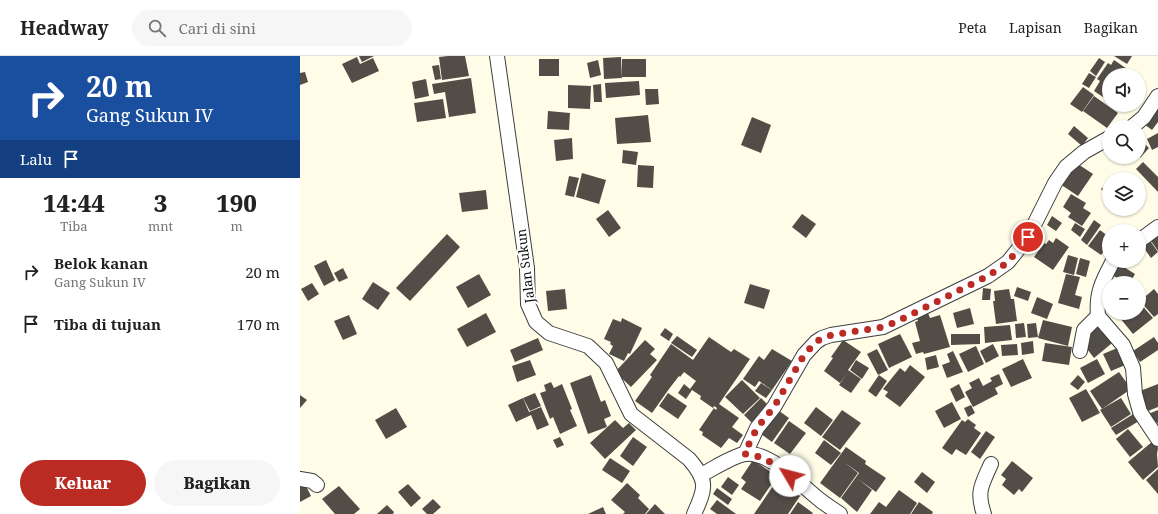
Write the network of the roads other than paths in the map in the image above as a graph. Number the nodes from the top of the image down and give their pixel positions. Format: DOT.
graph roads {
  1 [pos="497,56"];
  2 [pos="1158,96"];
  3 [pos="1140,120"];
  4 [pos="1102,142"];
  5 [pos="1158,227"];
  6 [pos="1146,236"];
  7 [pos="1109,268"];
  8 [pos="1098,316"];
  9 [pos="1080,351"];
  10 [pos="1158,439"];
  11 [pos="744,454"];
  12 [pos="992,464"];
  13 [pos="701,475"];
  14 [pos="300,479"];
  15 [pos="317,485"];
  16 [pos="694,514"];
  17 [pos="840,514"];
  18 [pos="984,514"];
  1 -- 13 [label="street, Jalan Sukun"];
  2 -- 3 [label="street"];
  4 -- 11 [label="street"];
  5 -- 6 [label="street"];
  7 -- 8 [label="street"];
  8 -- 9 [label="street"];
  8 -- 10 [label="street"];
  11 -- 13 [label="street"];
  11 -- 17 [label="street"];
  12 -- 18 [label="street"];
  13 -- 16 [label="street"];
  14 -- 15 [label="street"];
}
